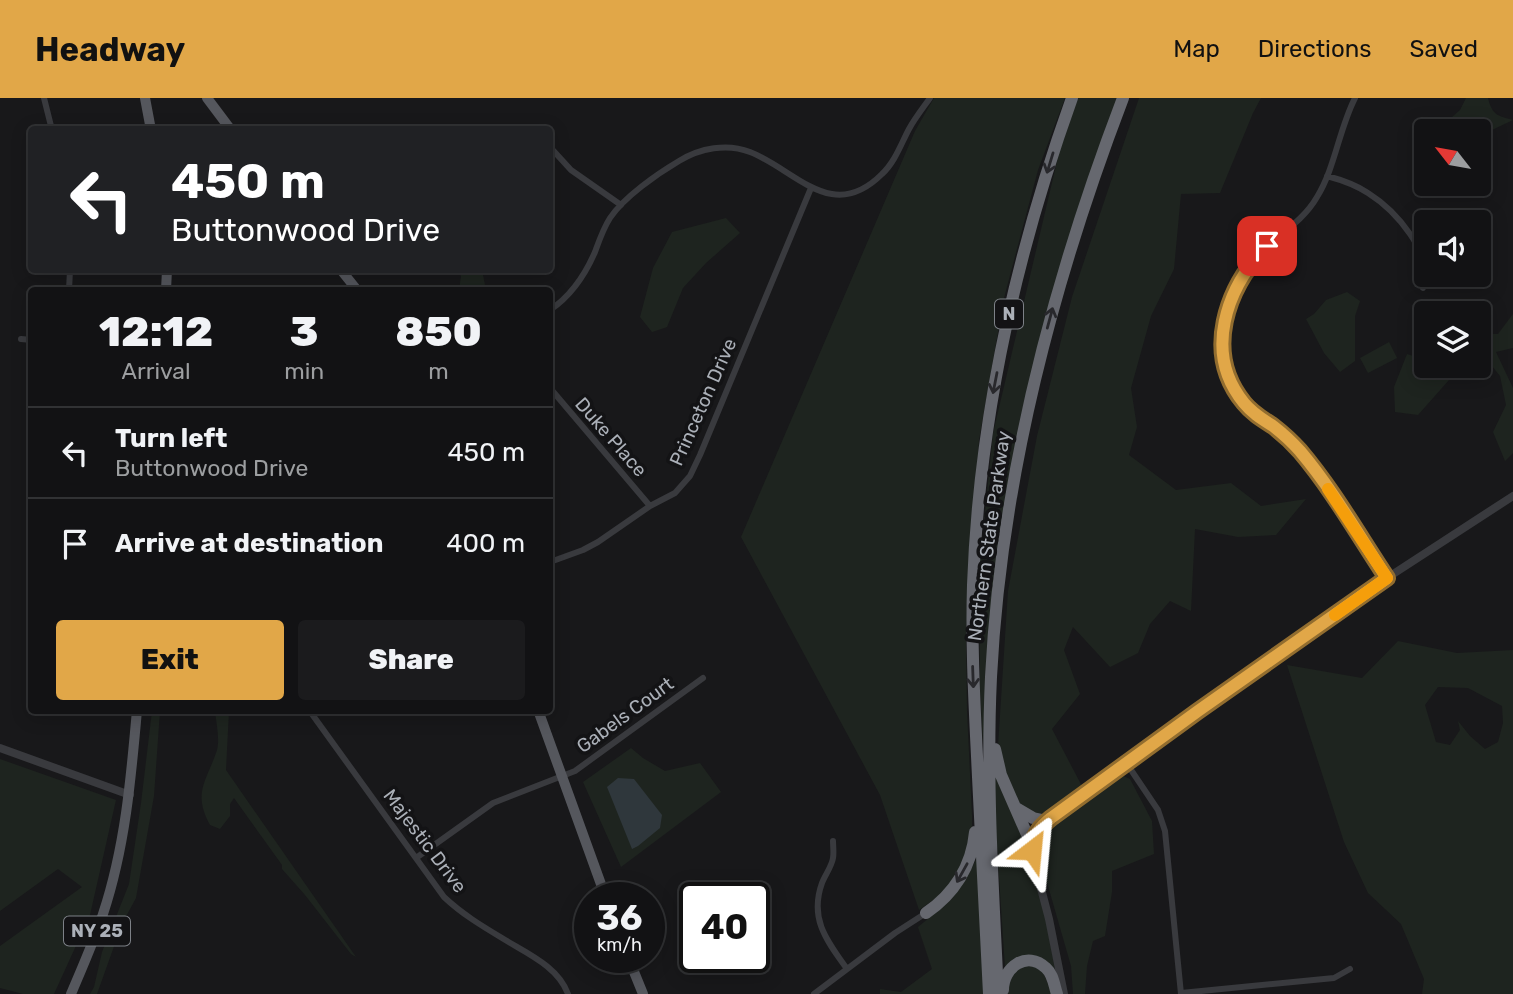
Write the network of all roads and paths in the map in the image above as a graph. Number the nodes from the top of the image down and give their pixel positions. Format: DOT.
graph roads {
  1 [pos="44,98"];
  2 [pos="145,98"];
  3 [pos="207,98"];
  4 [pos="930,98"];
  5 [pos="1072,98"];
  6 [pos="1123,98"];
  7 [pos="1356,98"];
  8 [pos="51,126"];
  9 [pos="150,126"];
  10 [pos="228,126"];
  11 [pos="553,150"];
  12 [pos="1327,176"];
  13 [pos="811,188"];
  14 [pos="621,205"];
  15 [pos="343,273"];
  16 [pos="355,287"];
  17 [pos="1423,288"];
  18 [pos="553,307"];
  19 [pos="21,339"];
  20 [pos="28,340"];
  21 [pos="553,392"];
  22 [pos="1513,496"];
  23 [pos="650,506"];
  24 [pos="553,561"];
  25 [pos="1387,578"];
  26 [pos="991,675"];
  27 [pos="704,678"];
  28 [pos="137,714"];
  29 [pos="312,714"];
  30 [pos="540,714"];
  31 [pos="0,748"];
  32 [pos="1127,764"];
  33 [pos="563,776"];
  34 [pos="978,783"];
  35 [pos="130,795"];
  36 [pos="1014,806"];
  37 [pos="1047,821"];
  38 [pos="833,841"];
  39 [pos="1032,846"];
  40 [pos="416,858"];
  41 [pos="601,882"];
  42 [pos="926,912"];
  43 [pos="1058,963"];
  44 [pos="847,969"];
  45 [pos="1350,969"];
  46 [pos="634,973"];
  47 [pos="71,994"];
  48 [pos="568,994"];
  49 [pos="643,994"];
  50 [pos="814,994"];
  51 [pos="989,994"];
  52 [pos="998,994"];
  53 [pos="1003,994"];
  54 [pos="1058,994"];
  55 [pos="1064,994"];
  56 [pos="1181,994"];
  1 -- 8 [label="street"];
  2 -- 9 [label="main road"];
  3 -- 10 [label="main road"];
  4 -- 13 [label="street"];
  5 -- 34 [label="highway, Northern State Parkway / N, one-way"];
  26 -- 6 [label="highway, Northern State Parkway / N, one-way"];
  7 -- 12 [label="street"];
  11 -- 14 [label="street"];
  12 -- 17 [label="street"];
  12 -- 25 [label="street"];
  13 -- 14 [label="street"];
  13 -- 23 [label="street, Princeton Drive"];
  14 -- 18 [label="street"];
  15 -- 16 [label="main road"];
  19 -- 20 [label="street"];
  21 -- 23 [label="street, Duke Place"];
  22 -- 25 [label="street"];
  23 -- 24 [label="street, Princeton Drive"];
  25 -- 32 [label="street"];
  26 -- 36 [label="highway"];
  26 -- 52 [label="highway, Northern State Parkway / N"];
  27 -- 33 [label="street, Gabels Court"];
  28 -- 35 [label="main road, NY 25"];
  29 -- 40 [label="street, Majestic Drive"];
  30 -- 33 [label="main road"];
  31 -- 35 [label="street"];
  32 -- 37 [label="street"];
  32 -- 56 [label="street"];
  33 -- 40 [label="street, Gabels Court"];
  33 -- 41 [label="main road"];
  34 -- 42 [label="highway, one-way"];
  34 -- 51 [label="highway, Northern State Parkway / N"];
  35 -- 47 [label="main road, NY 25"];
  36 -- 37 [label="highway"];
  36 -- 39 [label="highway"];
  37 -- 39 [label="street"];
  38 -- 44 [label="street"];
  39 -- 43 [label="street"];
  40 -- 48 [label="street, Majestic Drive"];
  42 -- 44 [label="street"];
  43 -- 54 [label="street"];
  43 -- 55 [label="street"];
  44 -- 50 [label="street"];
  45 -- 56 [label="street"];
  46 -- 49 [label="main road"];
  53 -- 54 [label="highway"];
}
